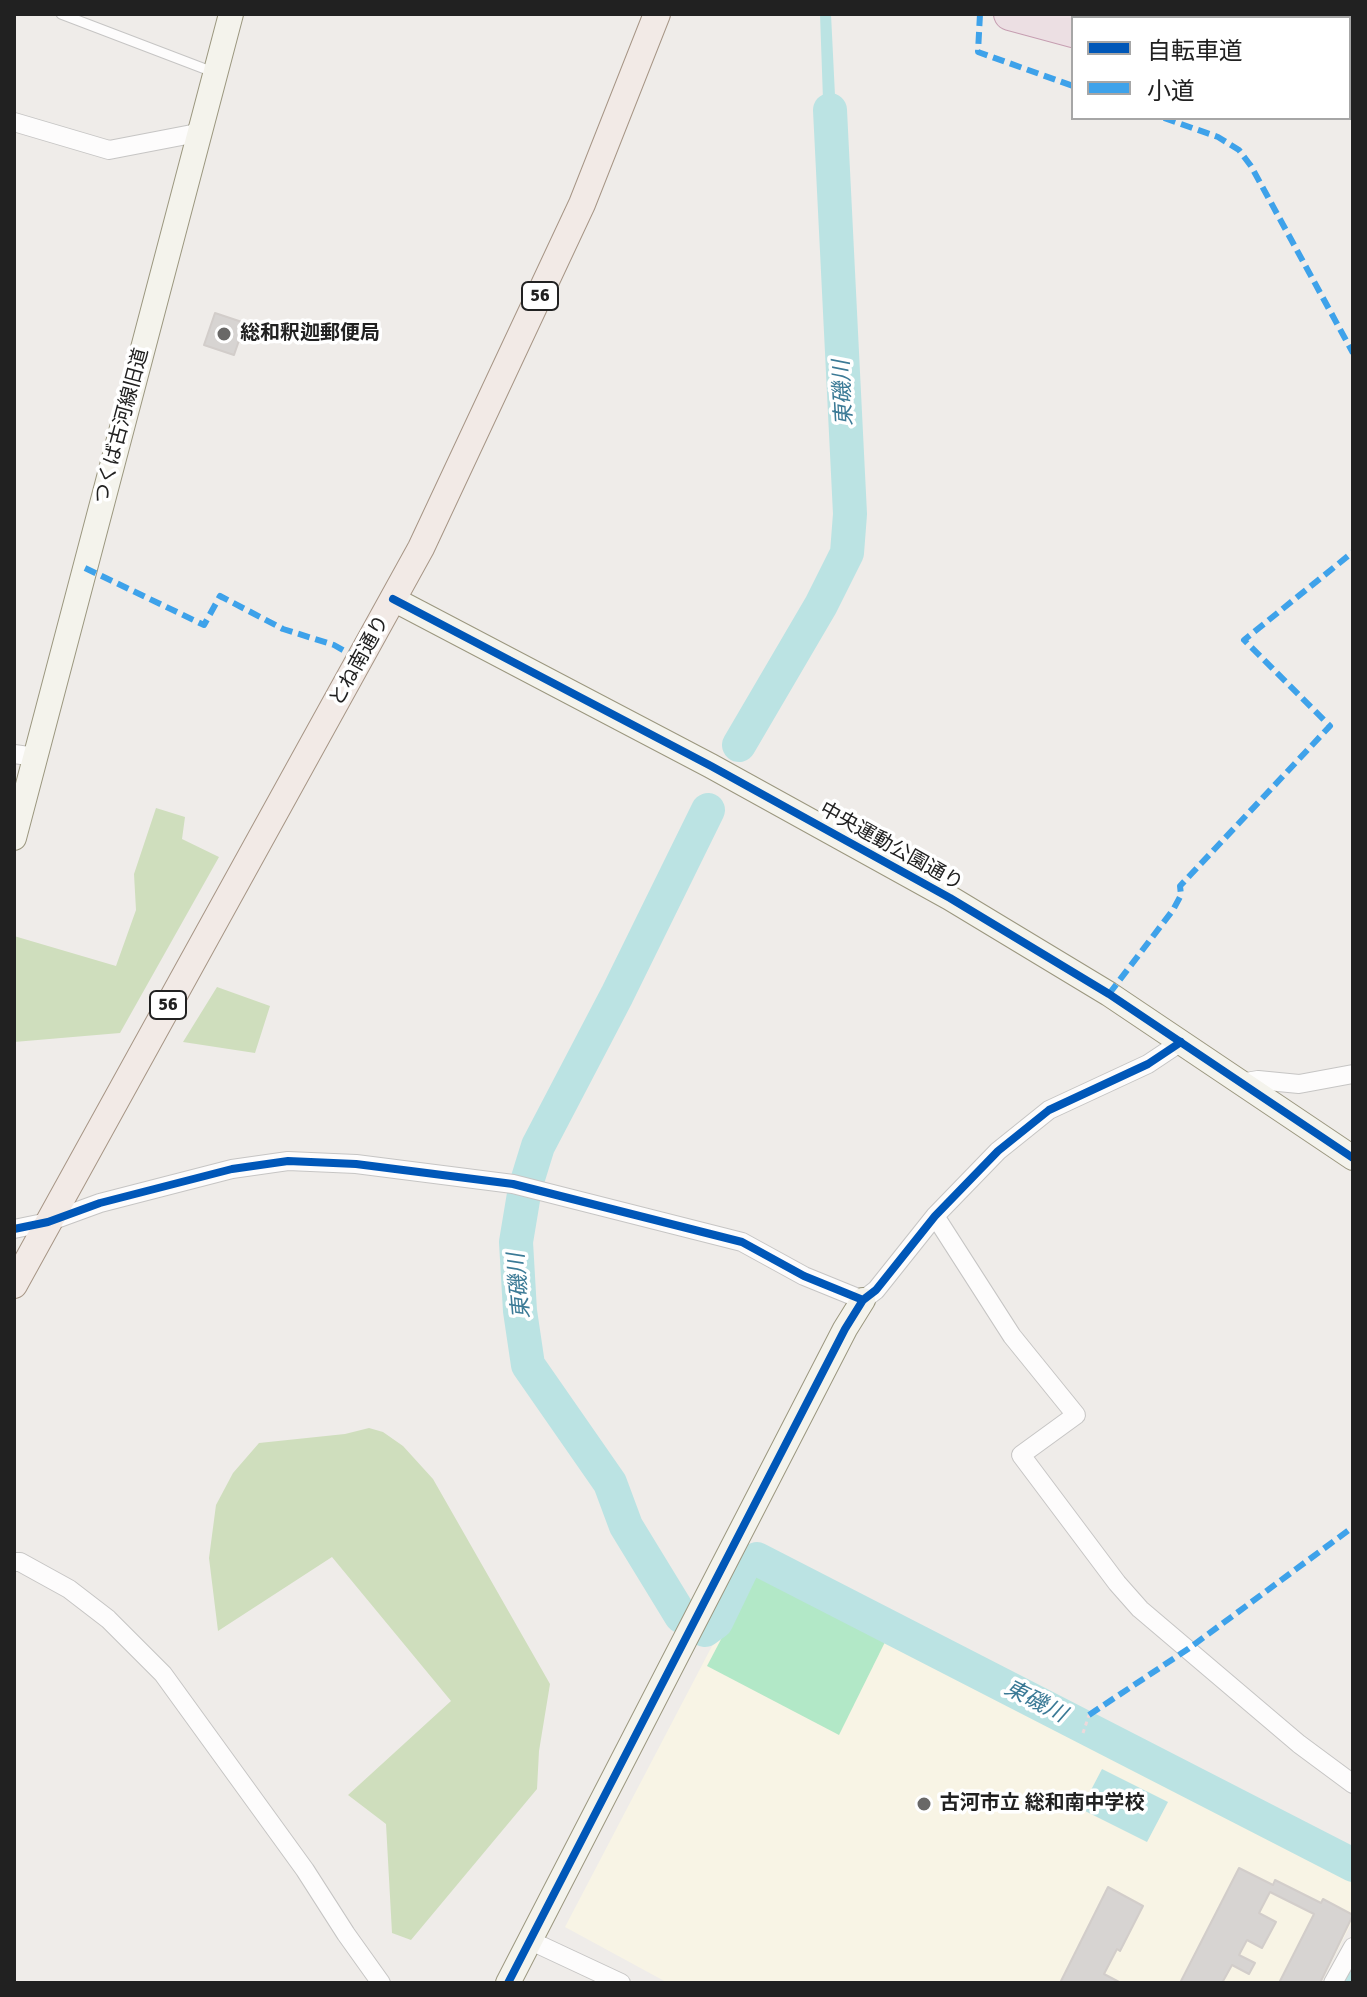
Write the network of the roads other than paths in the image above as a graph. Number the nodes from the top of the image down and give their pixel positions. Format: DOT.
graph roads {
  1 [pos="61,14"];
  2 [pos="231,14"];
  3 [pos="657,14"];
  4 [pos="1010,14"];
  5 [pos="1071,30"];
  6 [pos="216,74"];
  7 [pos="14,122"];
  8 [pos="202,127"];
  9 [pos="393,599"];
  10 [pos="25,756"];
  11 [pos="14,838"];
  12 [pos="1181,1042"];
  13 [pos="1353,1074"];
  14 [pos="1240,1083"];
  15 [pos="1353,1158"];
  16 [pos="935,1216"];
  17 [pos="48,1222"];
  18 [pos="14,1229"];
  19 [pos="14,1285"];
  20 [pos="863,1300"];
  21 [pos="14,1562"];
  22 [pos="1353,1784"];
  23 [pos="529,1940"];
  24 [pos="1353,1947"];
  25 [pos="381,1983"];
  26 [pos="508,1983"];
  27 [pos="621,1983"];
  28 [pos="1333,1983"];
  1 -- 6 [label="lane"];
  2 -- 6 [label="street, つくば古河線旧道"];
  3 -- 9 [label="main road, とね南通り / 56"];
  4 -- 5 [label="highway"];
  6 -- 8 [label="street, つくば古河線旧道"];
  7 -- 8 [label="street"];
  8 -- 10 [label="street, つくば古河線旧道"];
  9 -- 12 [label="street, 中央運動公園通り"];
  9 -- 17 [label="main road, とね南通り / 56"];
  10 -- 11 [label="street, つくば古河線旧道"];
  12 -- 14 [label="street, 中央運動公園通り"];
  12 -- 16 [label="street"];
  13 -- 14 [label="street"];
  14 -- 15 [label="street, 中央運動公園通り"];
  16 -- 20 [label="street"];
  16 -- 22 [label="street"];
  17 -- 18 [label="street"];
  17 -- 19 [label="main road, とね南通り / 56"];
  17 -- 20 [label="street"];
  20 -- 23 [label="street"];
  21 -- 25 [label="street"];
  23 -- 26 [label="street"];
  23 -- 27 [label="street"];
  24 -- 28 [label="street"];
}
